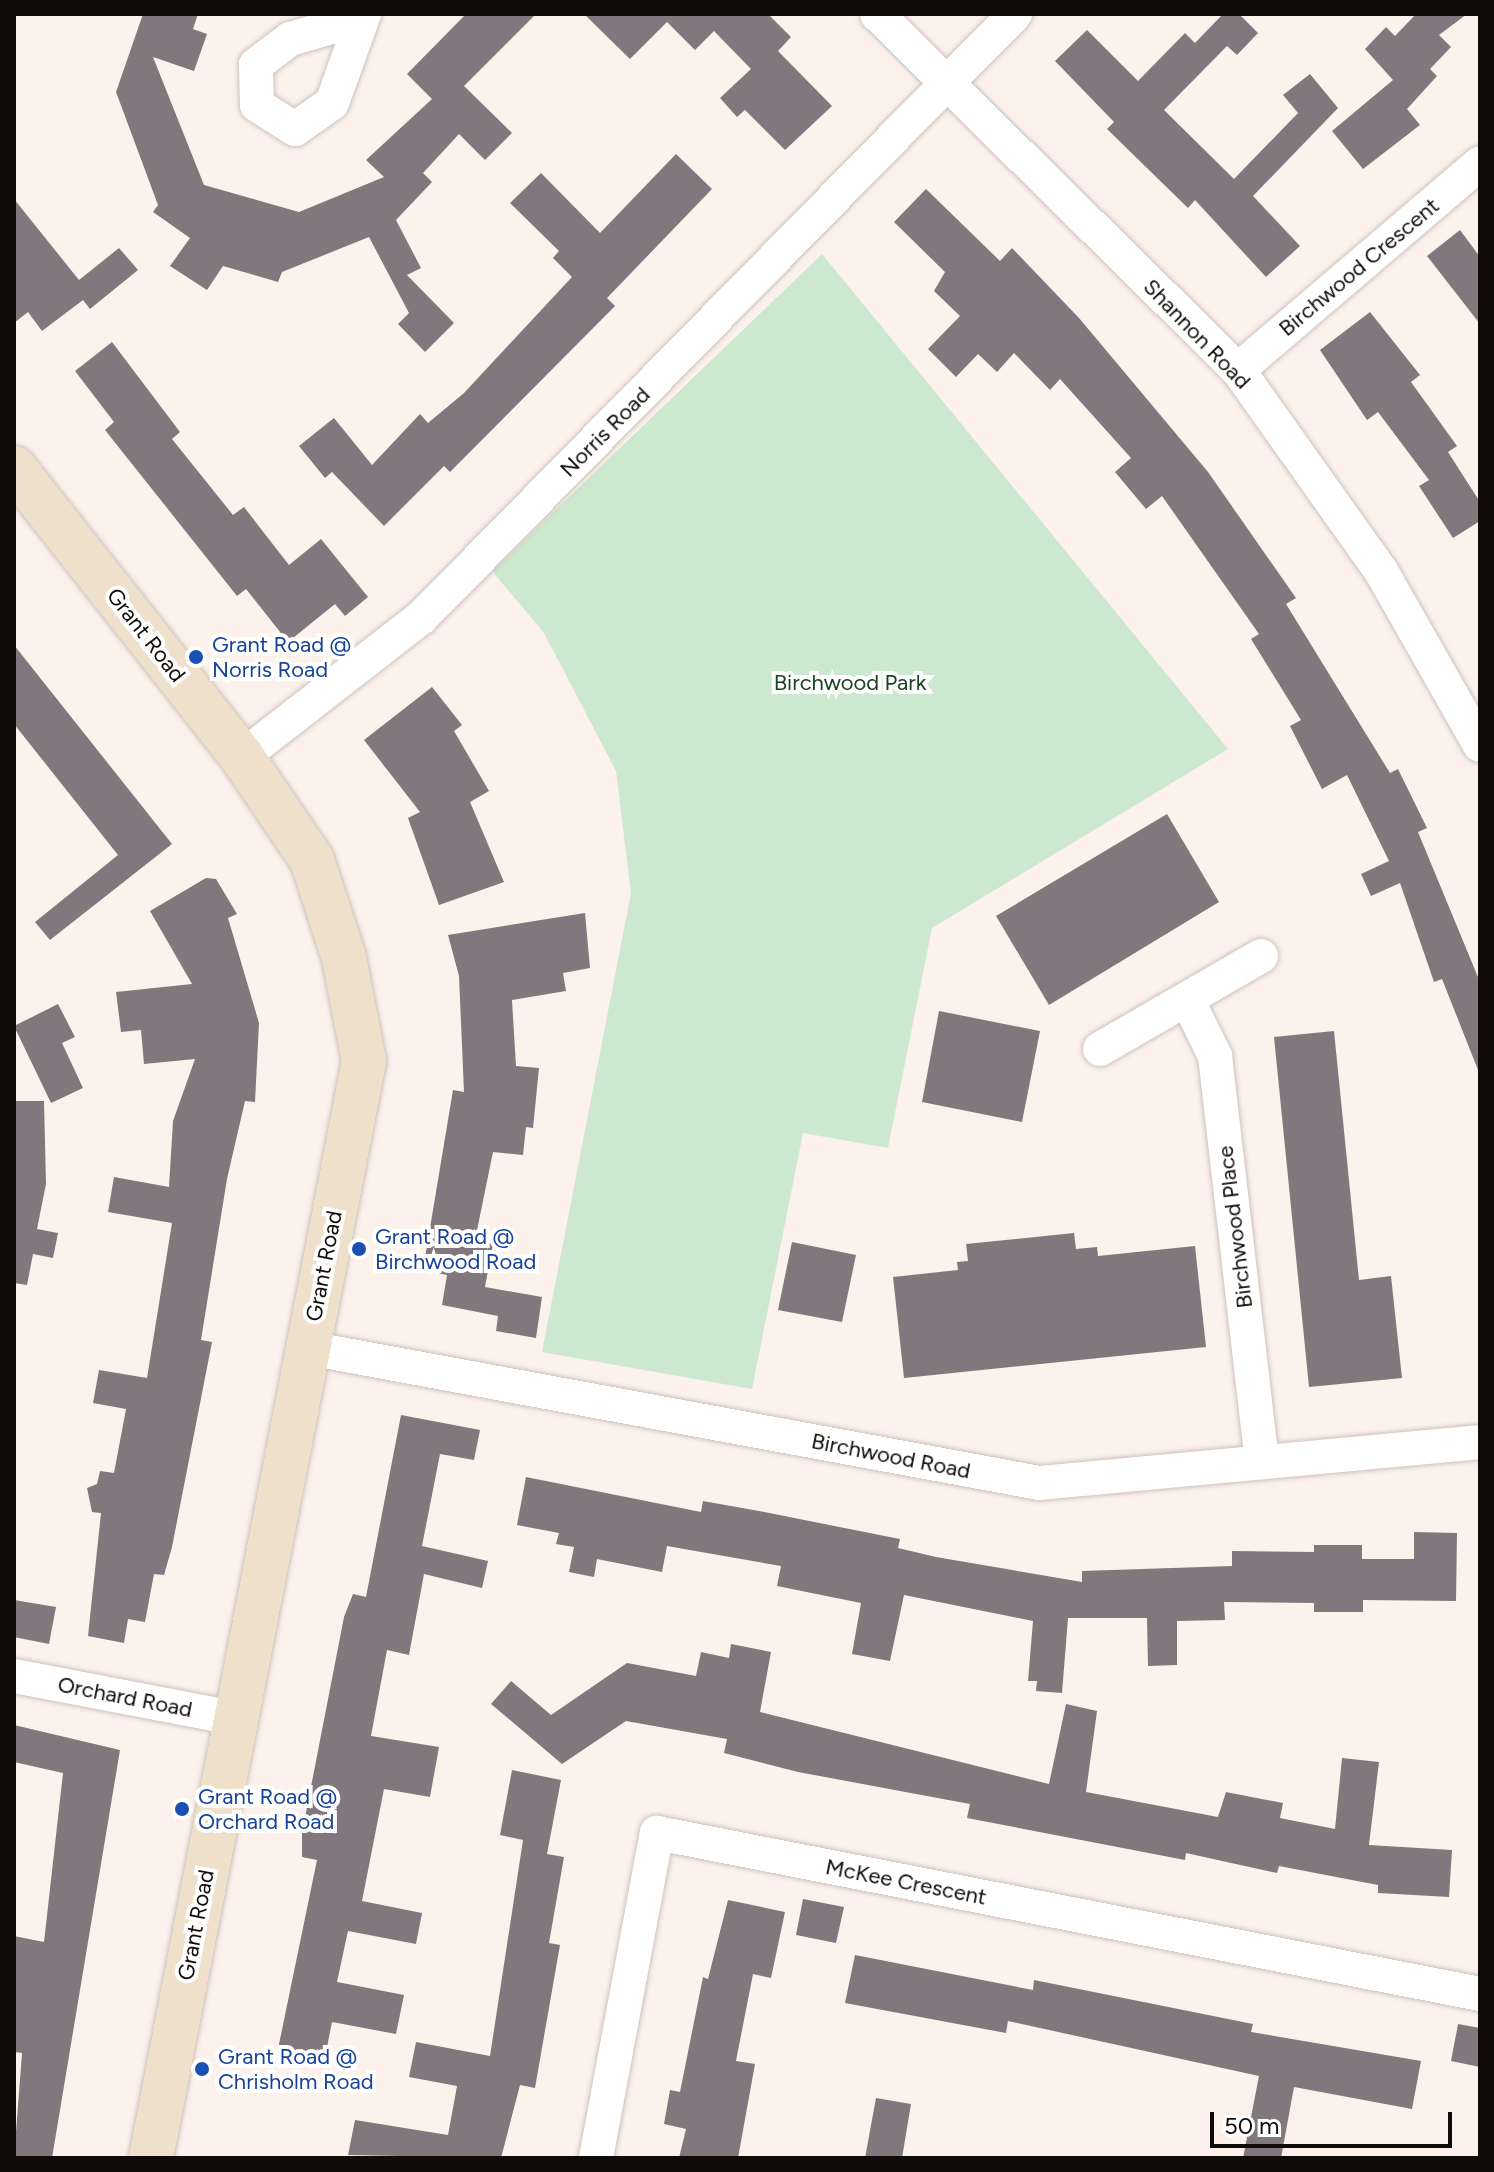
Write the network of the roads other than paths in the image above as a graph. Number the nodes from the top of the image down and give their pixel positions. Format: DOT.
graph roads {
  1 [pos="877,14"];
  2 [pos="1015,14"];
  3 [pos="946,82"];
  4 [pos="1480,163"];
  5 [pos="1238,370"];
  6 [pos="14,468"];
  7 [pos="1480,745"];
  8 [pos="242,757"];
  9 [pos="1261,956"];
  10 [pos="1187,999"];
  11 [pos="1100,1049"];
  12 [pos="308,1348"];
  13 [pos="1480,1442"];
  14 [pos="1262,1462"];
  15 [pos="14,1676"];
  16 [pos="235,1718"];
  17 [pos="1480,1994"];
  18 [pos="151,2158"];
  19 [pos="596,2158"];
  1 -- 3 [label="street, Shannon Road"];
  2 -- 3 [label="street, Norris Road"];
  3 -- 5 [label="street, Shannon Road"];
  3 -- 8 [label="street, Norris Road"];
  4 -- 5 [label="street, Birchwood Crescent"];
  5 -- 7 [label="street, Shannon Road"];
  6 -- 8 [label="street, Grant Road"];
  8 -- 12 [label="street, Grant Road"];
  9 -- 10 [label="street"];
  10 -- 11 [label="street"];
  10 -- 14 [label="street, Birchwood Place"];
  12 -- 14 [label="street, Birchwood Road"];
  12 -- 16 [label="street, Grant Road"];
  13 -- 14 [label="street, Birchwood Road"];
  15 -- 16 [label="street, Orchard Road"];
  16 -- 18 [label="street, Grant Road"];
  17 -- 19 [label="street, McKee Crescent"];
}
